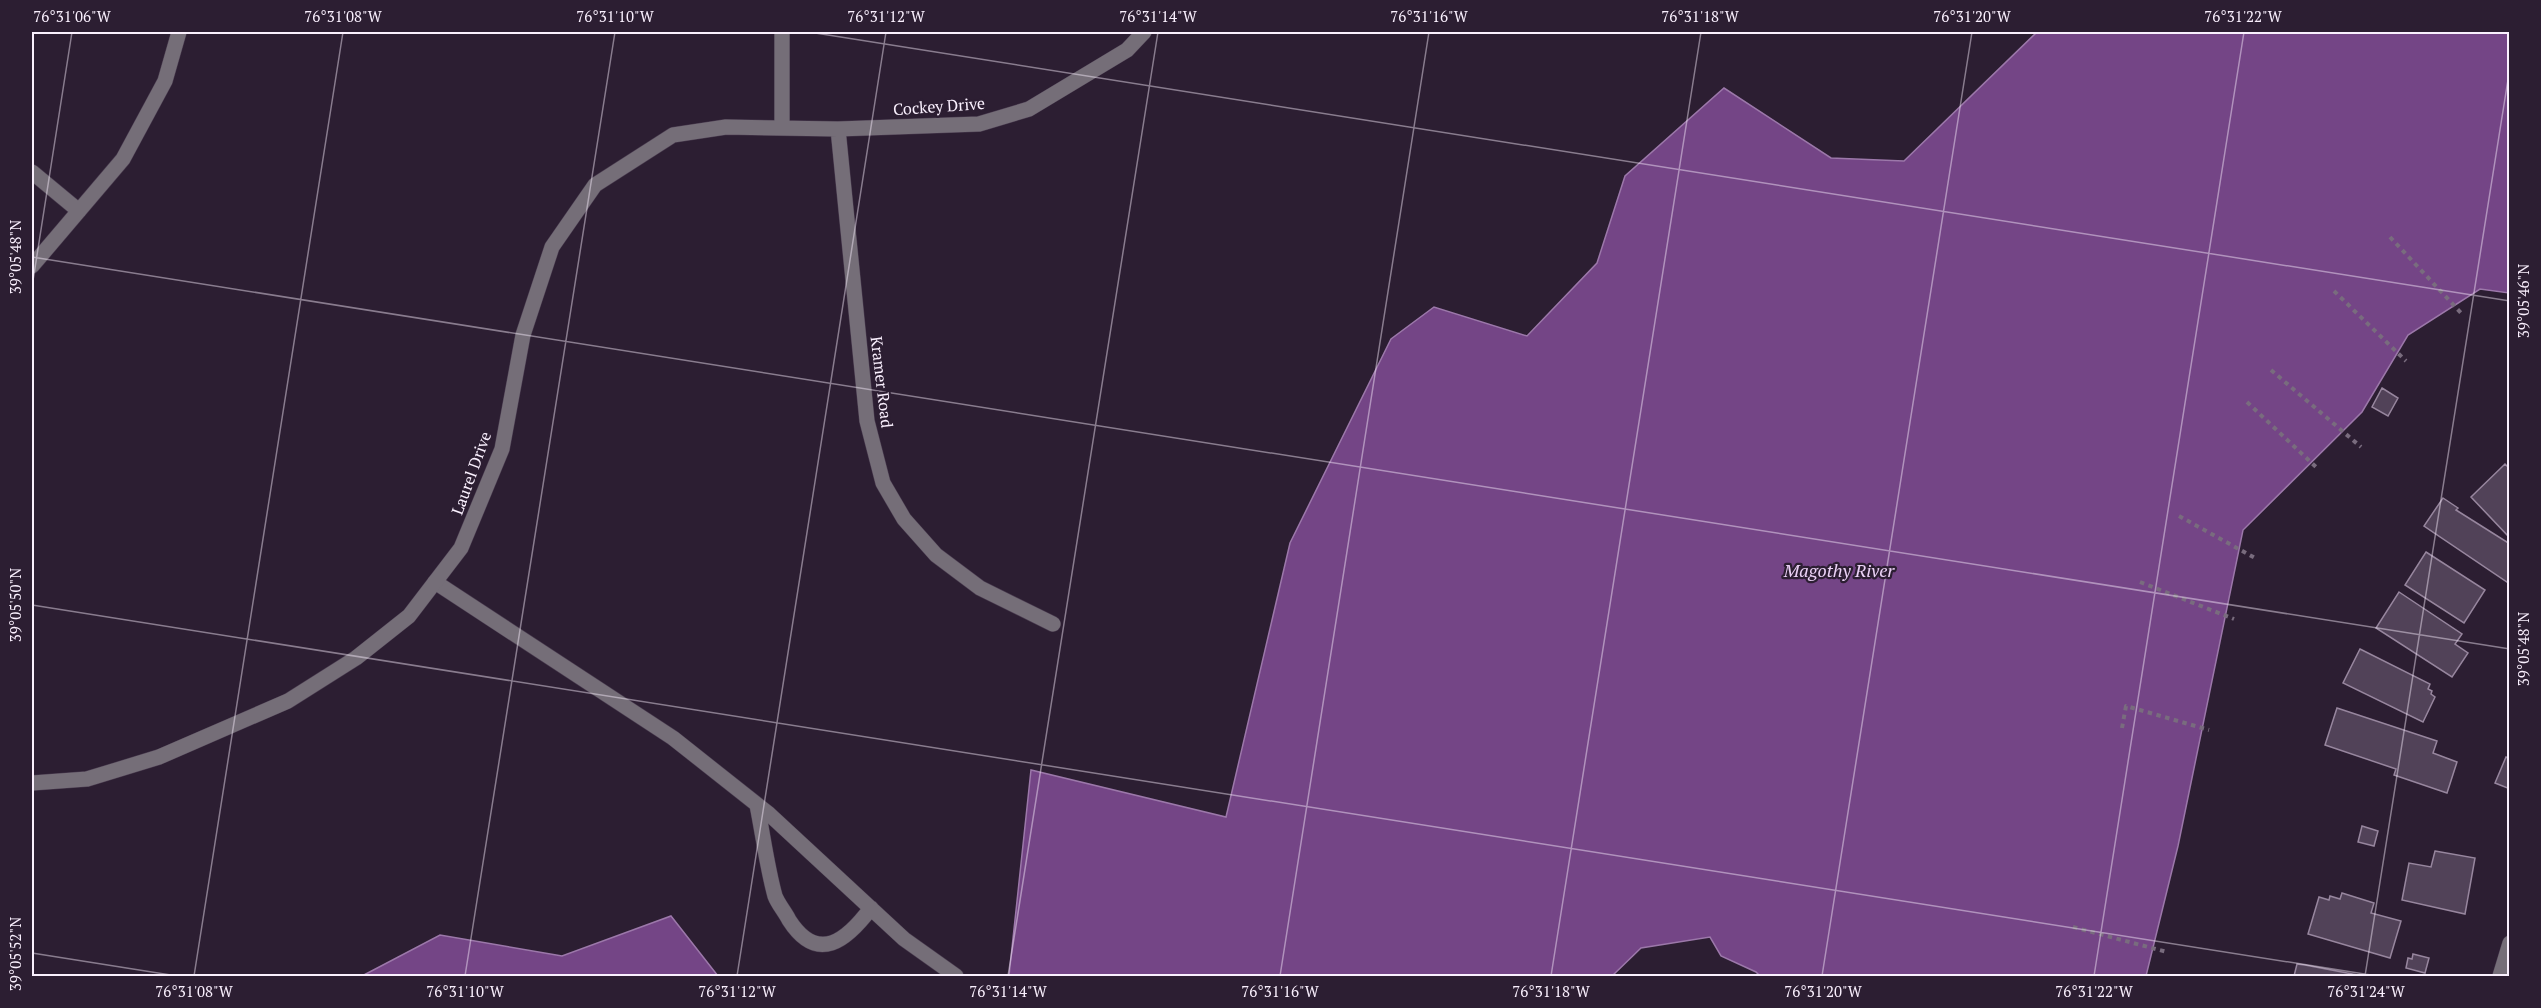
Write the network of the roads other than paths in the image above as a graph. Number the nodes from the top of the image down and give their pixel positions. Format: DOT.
graph roads {
  1 [pos="179,32"];
  2 [pos="782,32"];
  3 [pos="1144,32"];
  4 [pos="782,128"];
  5 [pos="838,129"];
  6 [pos="32,172"];
  7 [pos="79,211"];
  8 [pos="32,266"];
  9 [pos="435,582"];
  10 [pos="1053,624"];
  11 [pos="32,783"];
  12 [pos="757,805"];
  13 [pos="871,908"];
  14 [pos="2510,943"];
  15 [pos="956,976"];
  16 [pos="2500,976"];
  1 -- 7 [label="street"];
  2 -- 4 [label="street"];
  3 -- 5 [label="street, Cockey Drive"];
  4 -- 5 [label="street, Cockey Drive"];
  4 -- 9 [label="street, Laurel Drive"];
  5 -- 10 [label="street, Kramer Road"];
  6 -- 7 [label="street"];
  7 -- 8 [label="street"];
  9 -- 11 [label="street, Laurel Drive"];
  9 -- 12 [label="street"];
  12 -- 13 [label="street"];
  12 -- 13 [label="street"];
  13 -- 15 [label="street"];
  14 -- 16 [label="street"];
}
